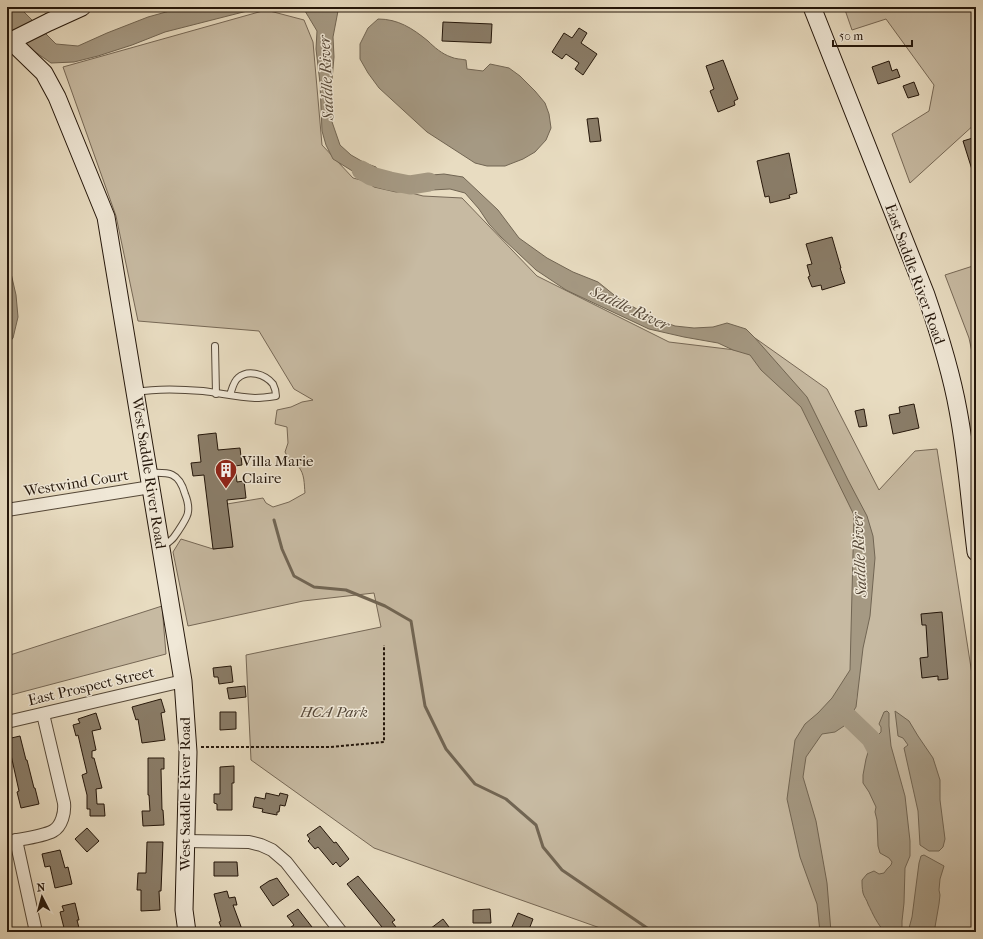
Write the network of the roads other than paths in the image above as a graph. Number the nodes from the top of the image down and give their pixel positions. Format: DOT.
graph roads {
  1 [pos="82,7"];
  2 [pos="812,7"];
  3 [pos="12,40"];
  4 [pos="215,346"];
  5 [pos="136,392"];
  6 [pos="216,394"];
  7 [pos="230,396"];
  8 [pos="149,480"];
  9 [pos="7,510"];
  10 [pos="975,542"];
  11 [pos="161,548"];
  12 [pos="183,681"];
  13 [pos="43,714"];
  14 [pos="7,722"];
  15 [pos="11,841"];
  16 [pos="185,841"];
  17 [pos="36,932"];
  18 [pos="187,932"];
  19 [pos="341,932"];
  1 -- 3 [label="street"];
  2 -- 10 [label="street, East Saddle River Road"];
  3 -- 5 [label="street, West Saddle River Road"];
  4 -- 6 [label="lane"];
  5 -- 6 [label="lane"];
  5 -- 8 [label="street, West Saddle River Road"];
  6 -- 7 [label="lane"];
  7 -- 7 [label="lane"];
  8 -- 9 [label="street, Westwind Court"];
  8 -- 11 [label="street, West Saddle River Road"];
  8 -- 11 [label="lane"];
  11 -- 12 [label="street, West Saddle River Road"];
  12 -- 13 [label="street, East Prospect Street"];
  12 -- 16 [label="street, West Saddle River Road"];
  13 -- 14 [label="street, East Prospect Street"];
  13 -- 15 [label="street"];
  15 -- 17 [label="street"];
  16 -- 18 [label="street, West Saddle River Road"];
  16 -- 19 [label="street"];
}
